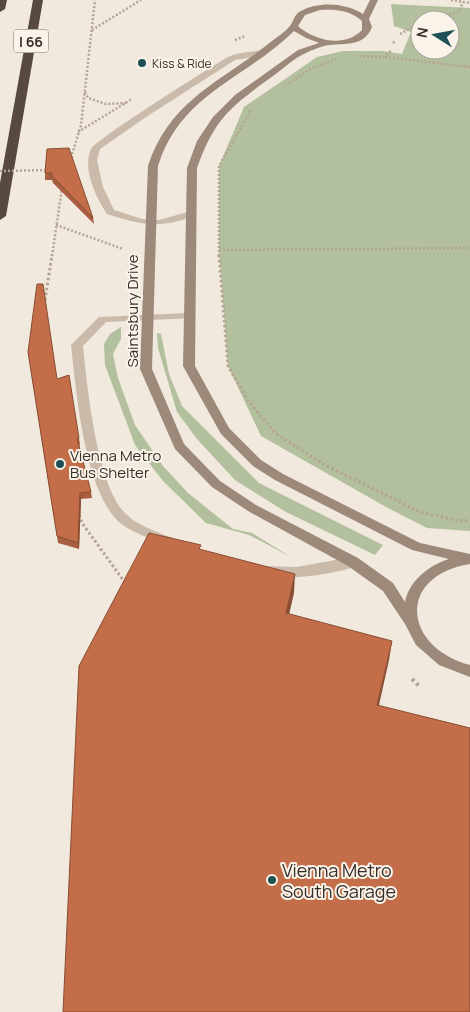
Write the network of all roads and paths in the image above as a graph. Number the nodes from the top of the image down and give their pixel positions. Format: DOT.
graph roads {
  1 [pos="2,0"];
  2 [pos="38,0"];
  3 [pos="47,0"];
  4 [pos="95,0"];
  5 [pos="141,0"];
  6 [pos="345,0"];
  7 [pos="374,0"];
  8 [pos="450,0"];
  9 [pos="463,2"];
  10 [pos="470,3"];
  11 [pos="324,7"];
  12 [pos="0,9"];
  13 [pos="459,10"];
  14 [pos="365,19"];
  15 [pos="294,26"];
  16 [pos="410,28"];
  17 [pos="91,30"];
  18 [pos="400,34"];
  19 [pos="330,43"];
  20 [pos="392,51"];
  21 [pos="262,54"];
  22 [pos="343,56"];
  23 [pos="351,56"];
  24 [pos="384,57"];
  25 [pos="470,67"];
  26 [pos="25,82"];
  27 [pos="288,84"];
  28 [pos="85,92"];
  29 [pos="127,103"];
  30 [pos="254,106"];
  31 [pos="70,166"];
  32 [pos="53,170"];
  33 [pos="0,171"];
  34 [pos="63,179"];
  35 [pos="191,214"];
  36 [pos="0,216"];
  37 [pos="150,224"];
  38 [pos="56,225"];
  39 [pos="470,248"];
  40 [pos="123,249"];
  41 [pos="218,250"];
  42 [pos="44,302"];
  43 [pos="189,316"];
  44 [pos="147,317"];
  45 [pos="79,514"];
  46 [pos="470,520"];
  47 [pos="182,545"];
  48 [pos="470,559"];
  49 [pos="354,562"];
  50 [pos="254,567"];
  51 [pos="130,591"];
  52 [pos="412,622"];
  53 [pos="470,671"];
  54 [pos="412,679"];
  55 [pos="420,686"];
  1 -- 12 [label="highway"];
  2 -- 26 [label="highway, I 66"];
  3 -- 26 [label="highway"];
  4 -- 17 [label="path"];
  5 -- 17 [label="path"];
  6 -- 11 [label="street"];
  7 -- 14 [label="street"];
  8 -- 9 [label="path"];
  9 -- 10 [label="path"];
  9 -- 13 [label="path"];
  11 -- 14 [label="street"];
  11 -- 15 [label="street, Saintsbury Drive"];
  14 -- 19 [label="street"];
  15 -- 19 [label="street"];
  15 -- 21 [label="street, Saintsbury Drive"];
  16 -- 18 [label="path"];
  17 -- 28 [label="path"];
  19 -- 35 [label="street"];
  20 -- 24 [label="path"];
  21 -- 37 [label="street, Saintsbury Drive"];
  21 -- 37 [label="lane"];
  22 -- 27 [label="path"];
  23 -- 24 [label="path"];
  24 -- 25 [label="path"];
  26 -- 36 [label="highway, I 66"];
  28 -- 29 [label="path"];
  28 -- 31 [label="path"];
  30 -- 41 [label="path"];
  32 -- 33 [label="path, bridge"];
  34 -- 38 [label="path"];
  35 -- 37 [label="lane"];
  35 -- 43 [label="street"];
  37 -- 44 [label="street, Saintsbury Drive"];
  38 -- 40 [label="path"];
  38 -- 42 [label="path"];
  39 -- 41 [label="path"];
  41 -- 46 [label="path"];
  43 -- 44 [label="lane"];
  43 -- 48 [label="street"];
  44 -- 47 [label="lane"];
  44 -- 49 [label="street, Saintsbury Drive"];
  45 -- 51 [label="path"];
  48 -- 52 [label="street"];
  49 -- 50 [label="lane"];
  49 -- 52 [label="street, Saintsbury Drive"];
  52 -- 53 [label="street, Saintsbury Drive"];
  54 -- 55 [label="path"];
}
